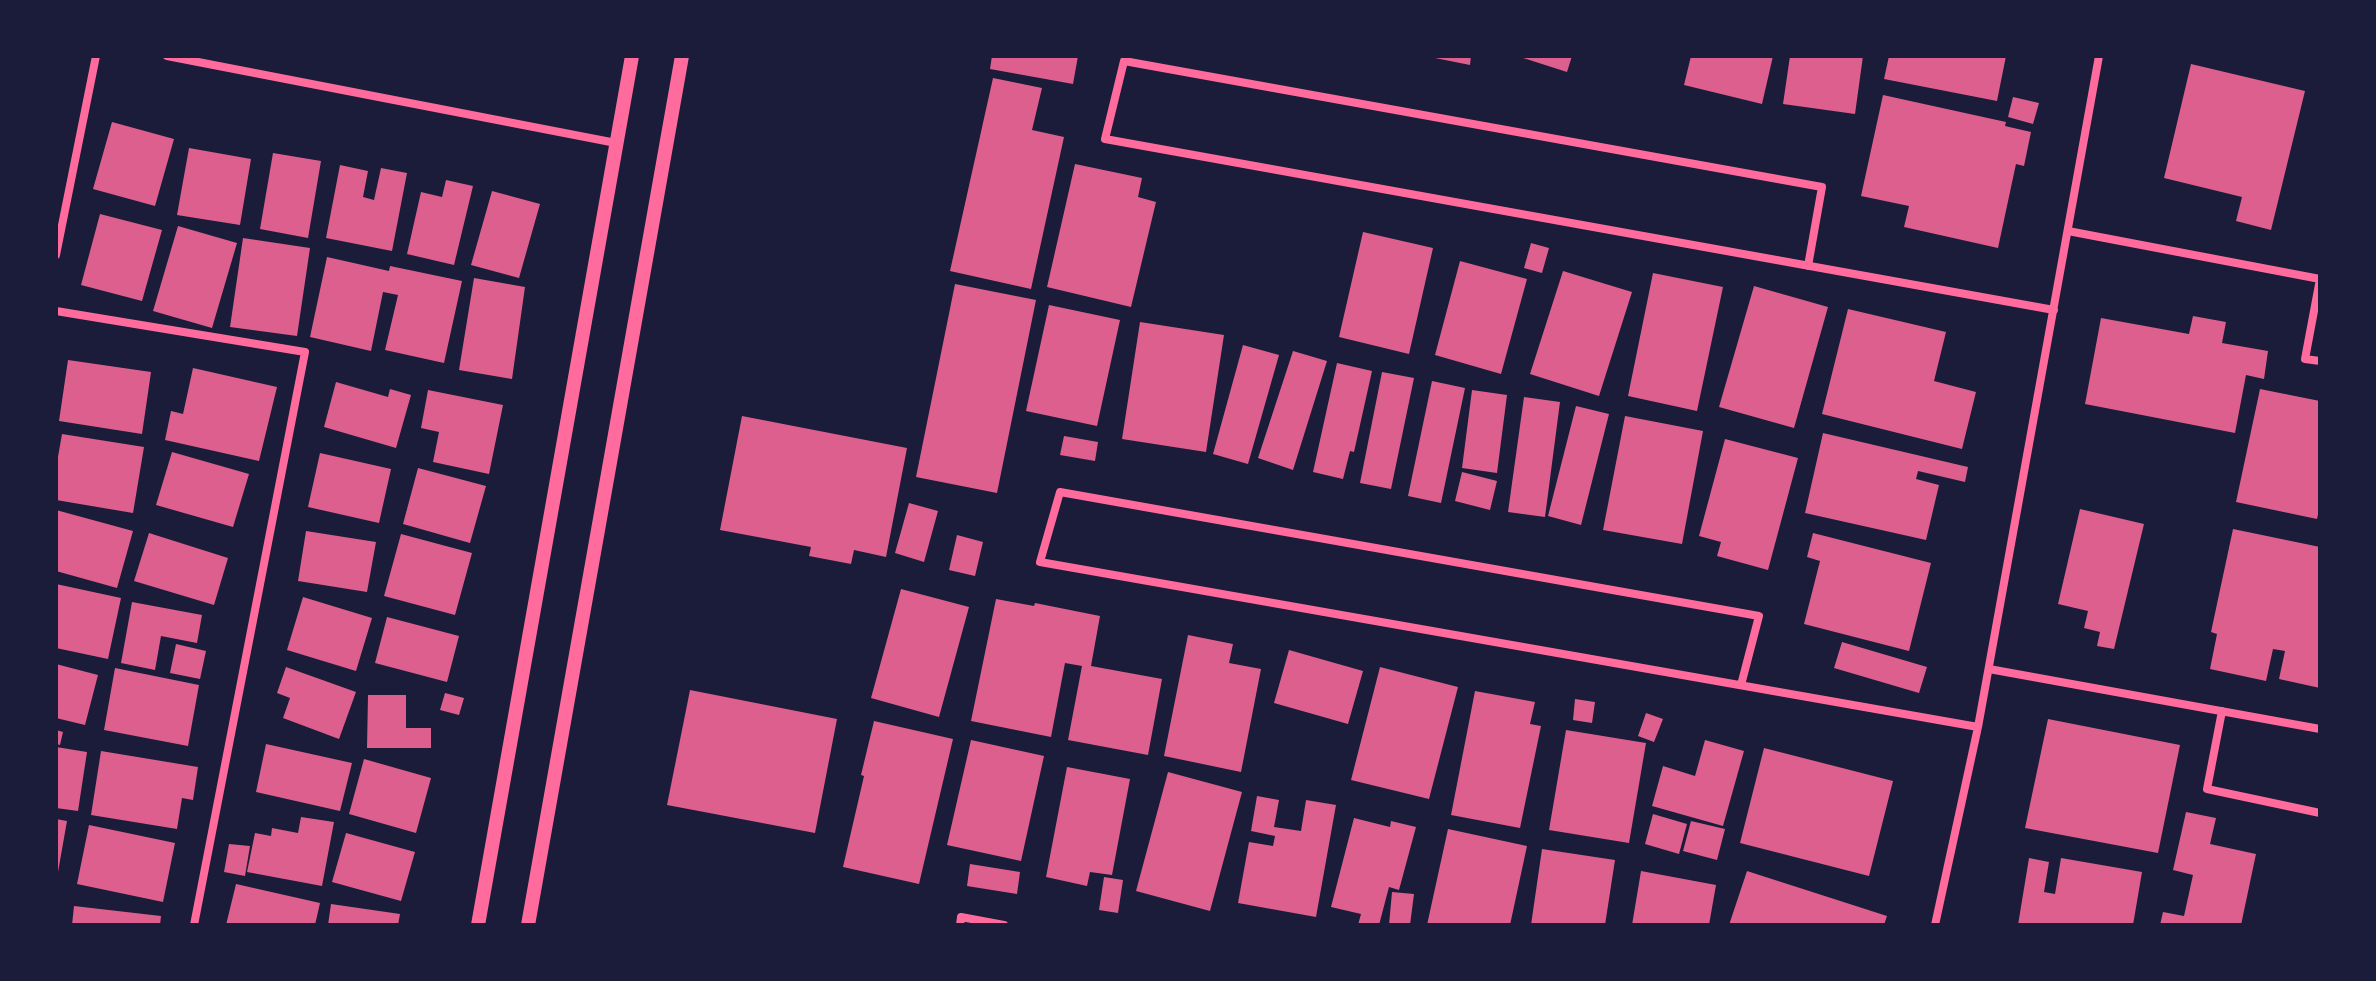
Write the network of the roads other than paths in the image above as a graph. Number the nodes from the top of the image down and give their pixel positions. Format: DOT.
graph roads {
  1 [pos="96,56"];
  2 [pos="167,56"];
  3 [pos="632,56"];
  4 [pos="682,56"];
  5 [pos="2099,56"];
  6 [pos="616,143"];
  7 [pos="2068,231"];
  8 [pos="56,255"];
  9 [pos="1808,266"];
  10 [pos="2320,279"];
  11 [pos="2054,310"];
  12 [pos="56,311"];
  13 [pos="2320,361"];
  14 [pos="1989,669"];
  15 [pos="1741,685"];
  16 [pos="2222,711"];
  17 [pos="1978,727"];
  18 [pos="2320,729"];
  19 [pos="2320,813"];
  20 [pos="194,925"];
  21 [pos="478,925"];
  22 [pos="528,925"];
  23 [pos="960,925"];
  24 [pos="1004,925"];
  25 [pos="1935,925"];
  1 -- 8 [label="street"];
  2 -- 6 [label="street"];
  3 -- 6 [label="street"];
  4 -- 22 [label="street"];
  5 -- 7 [label="street"];
  6 -- 21 [label="street"];
  7 -- 10 [label="street"];
  7 -- 11 [label="street"];
  9 -- 9 [label="street"];
  9 -- 11 [label="street"];
  10 -- 13 [label="street"];
  11 -- 14 [label="street"];
  12 -- 20 [label="street"];
  14 -- 16 [label="street"];
  14 -- 17 [label="street"];
  15 -- 15 [label="street"];
  15 -- 17 [label="street"];
  16 -- 18 [label="street"];
  16 -- 19 [label="street"];
  17 -- 25 [label="street"];
  23 -- 24 [label="street"];
}
